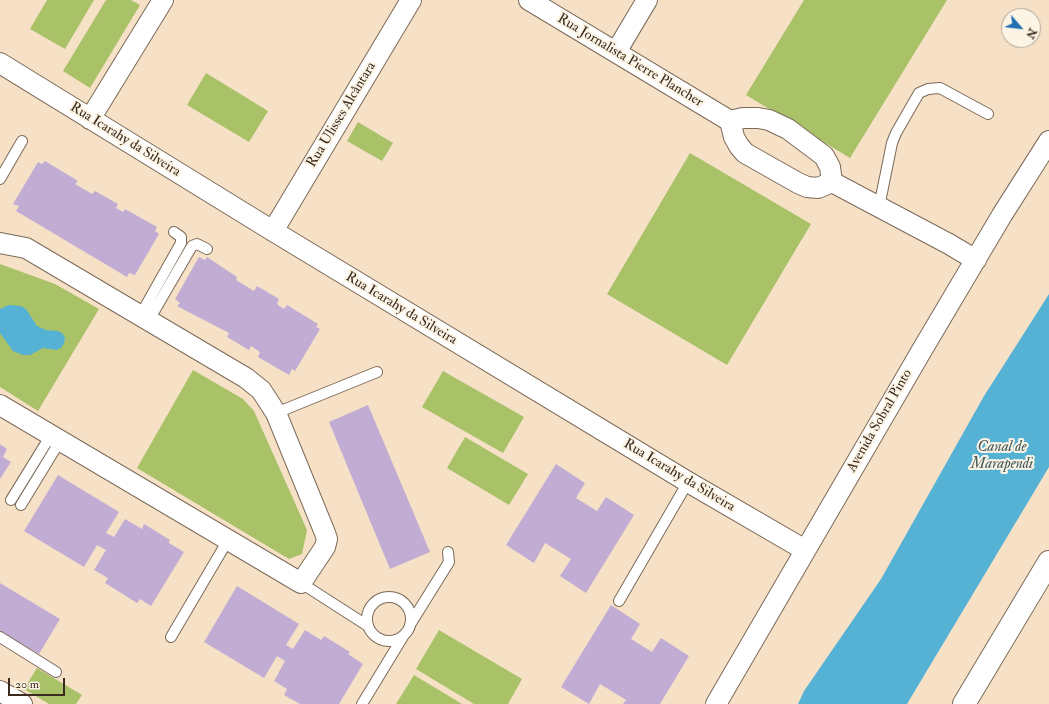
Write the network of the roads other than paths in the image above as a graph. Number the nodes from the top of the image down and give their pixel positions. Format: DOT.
graph roads {
  1 [pos="163,0"];
  2 [pos="411,0"];
  3 [pos="529,0"];
  4 [pos="647,0"];
  5 [pos="616,52"];
  6 [pos="0,63"];
  7 [pos="988,114"];
  8 [pos="90,119"];
  9 [pos="730,121"];
  10 [pos="22,141"];
  11 [pos="1049,141"];
  12 [pos="0,179"];
  13 [pos="832,182"];
  14 [pos="879,207"];
  15 [pos="272,231"];
  16 [pos="174,232"];
  17 [pos="0,243"];
  18 [pos="207,248"];
  19 [pos="976,260"];
  20 [pos="144,318"];
  21 [pos="377,372"];
  22 [pos="0,405"];
  23 [pos="276,413"];
  24 [pos="55,438"];
  25 [pos="688,482"];
  26 [pos="11,500"];
  27 [pos="21,505"];
  28 [pos="228,540"];
  29 [pos="805,550"];
  30 [pos="448,552"];
  31 [pos="1049,562"];
  32 [pos="301,583"];
  33 [pos="619,601"];
  34 [pos="411,623"];
  35 [pos="368,626"];
  36 [pos="404,635"];
  37 [pos="0,637"];
  38 [pos="171,637"];
  39 [pos="56,672"];
  40 [pos="0,690"];
  41 [pos="22,704"];
  42 [pos="362,704"];
  43 [pos="716,704"];
  44 [pos="964,704"];
  1 -- 8 [label="street"];
  2 -- 15 [label="street, Rua Ulisses Alcântara"];
  3 -- 5 [label="street, Rua Jornalista Pierre Plancher"];
  4 -- 5 [label="street"];
  5 -- 9 [label="street, Rua Jornalista Pierre Plancher"];
  6 -- 8 [label="street, Rua Icarahy da Silveira"];
  7 -- 14 [label="lane"];
  8 -- 15 [label="street, Rua Icarahy da Silveira"];
  9 -- 13 [label="street"];
  9 -- 13 [label="street"];
  10 -- 12 [label="lane"];
  11 -- 19 [label="street, Avenida Sobral Pinto"];
  13 -- 14 [label="street"];
  14 -- 19 [label="street"];
  15 -- 25 [label="street, Rua Icarahy da Silveira"];
  16 -- 20 [label="lane"];
  17 -- 20 [label="street"];
  18 -- 20 [label="lane"];
  19 -- 29 [label="street, Avenida Sobral Pinto"];
  20 -- 23 [label="street"];
  21 -- 23 [label="lane"];
  22 -- 24 [label="street"];
  23 -- 32 [label="street"];
  24 -- 26 [label="lane"];
  24 -- 27 [label="lane"];
  24 -- 28 [label="street"];
  25 -- 29 [label="street, Rua Icarahy da Silveira"];
  25 -- 33 [label="lane"];
  28 -- 32 [label="street"];
  28 -- 38 [label="lane"];
  29 -- 43 [label="street, Avenida Sobral Pinto"];
  30 -- 34 [label="lane"];
  31 -- 44 [label="street"];
  32 -- 35 [label="lane"];
  34 -- 35 [label="lane"];
  34 -- 36 [label="lane"];
  35 -- 36 [label="lane"];
  36 -- 42 [label="lane"];
  37 -- 39 [label="lane"];
  40 -- 41 [label="street"];
}
